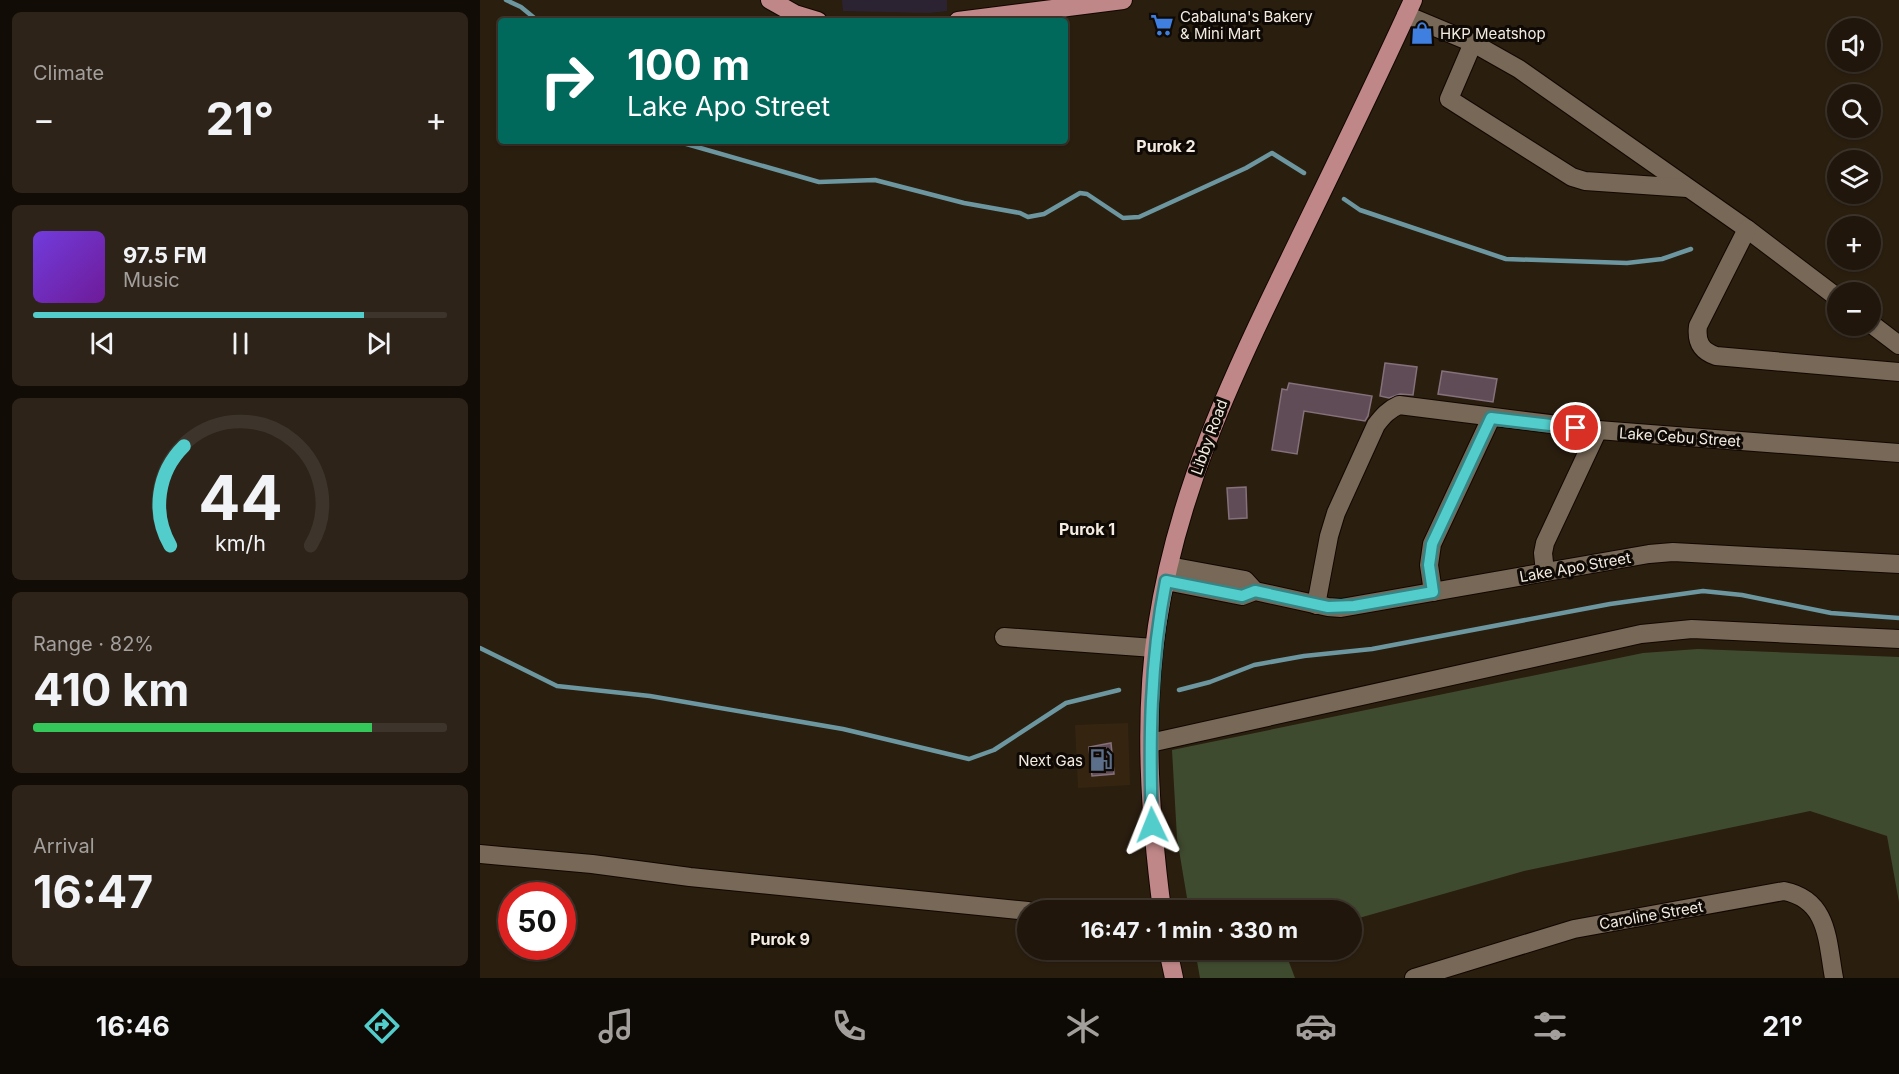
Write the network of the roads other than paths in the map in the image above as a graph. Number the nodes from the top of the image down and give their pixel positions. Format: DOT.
graph roads {
  1 [pos="770,0"];
  2 [pos="1123,0"];
  3 [pos="1410,8"];
  4 [pos="808,18"];
  5 [pos="982,18"];
  6 [pos="1473,44"];
  7 [pos="1687,188"];
  8 [pos="1747,229"];
  9 [pos="1827,290"];
  10 [pos="1881,331"];
  11 [pos="1899,345"];
  12 [pos="1899,372"];
  13 [pos="1491,418"];
  14 [pos="1598,430"];
  15 [pos="1899,453"];
  16 [pos="1899,564"];
  17 [pos="1545,572"];
  18 [pos="1167,573"];
  19 [pos="1433,592"];
  20 [pos="1316,605"];
  21 [pos="1004,638"];
  22 [pos="1899,639"];
  23 [pos="1154,648"];
  24 [pos="1150,744"];
  25 [pos="480,854"];
  26 [pos="1161,900"];
  27 [pos="1017,910"];
  28 [pos="1170,960"];
  29 [pos="1174,978"];
  30 [pos="1414,978"];
  31 [pos="1834,978"];
  1 -- 4 [label="main road"];
  2 -- 5 [label="main road"];
  3 -- 6 [label="street"];
  3 -- 18 [label="main road, Libby Road"];
  6 -- 7 [label="street"];
  6 -- 7 [label="street"];
  7 -- 8 [label="street"];
  8 -- 9 [label="street"];
  8 -- 12 [label="street"];
  10 -- 11 [label="street"];
  13 -- 14 [label="street, Lake Cebu Street"];
  13 -- 19 [label="street"];
  13 -- 20 [label="street, Lake Cebu Street"];
  14 -- 15 [label="street, Lake Cebu Street"];
  14 -- 17 [label="street"];
  16 -- 17 [label="street, Lake Apo Street"];
  17 -- 19 [label="street, Lake Apo Street"];
  18 -- 20 [label="street, Lake Apo Street"];
  18 -- 23 [label="main road, Libby Road"];
  19 -- 20 [label="street, Lake Apo Street"];
  21 -- 23 [label="street"];
  22 -- 24 [label="street"];
  23 -- 24 [label="main road, Libby Road"];
  24 -- 26 [label="main road, Libby Road"];
  25 -- 27 [label="street"];
  28 -- 29 [label="main road"];
  30 -- 31 [label="street, Caroline Street"];
}
